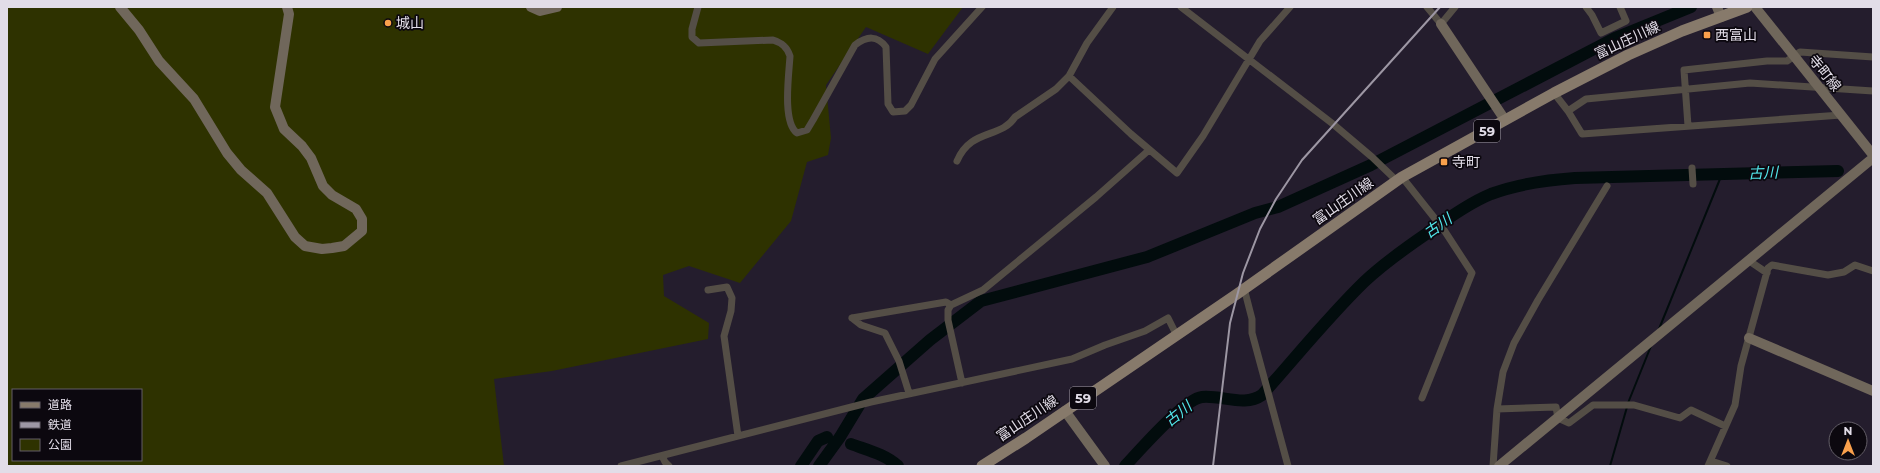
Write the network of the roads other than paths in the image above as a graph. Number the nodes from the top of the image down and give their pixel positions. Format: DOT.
graph roads {
  1 [pos="120,7"];
  2 [pos="287,7"];
  3 [pos="557,7"];
  4 [pos="698,7"];
  5 [pos="982,7"];
  6 [pos="1113,7"];
  7 [pos="1181,7"];
  8 [pos="1290,7"];
  9 [pos="1427,7"];
  10 [pos="1455,7"];
  11 [pos="1586,7"];
  12 [pos="1620,7"];
  13 [pos="1748,7"];
  14 [pos="1755,7"];
  15 [pos="537,8"];
  16 [pos="1719,12"];
  17 [pos="1441,24"];
  18 [pos="1793,56"];
  19 [pos="1873,57"];
  20 [pos="1250,58"];
  21 [pos="1069,76"];
  22 [pos="1818,87"];
  23 [pos="1685,89"];
  24 [pos="1873,91"];
  25 [pos="1554,93"];
  26 [pos="1568,110"];
  27 [pos="1841,115"];
  28 [pos="1505,120"];
  29 [pos="1688,126"];
  30 [pos="1150,150"];
  31 [pos="1873,155"];
  32 [pos="1873,158"];
  33 [pos="957,161"];
  34 [pos="1692,168"];
  35 [pos="1400,179"];
  36 [pos="1693,184"];
  37 [pos="1607,186"];
  38 [pos="1748,260"];
  39 [pos="1873,271"];
  40 [pos="1767,273"];
  41 [pos="1244,288"];
  42 [pos="708,290"];
  43 [pos="951,305"];
  44 [pos="1176,334"];
  45 [pos="1749,338"];
  46 [pos="962,383"];
  47 [pos="1873,391"];
  48 [pos="909,393"];
  49 [pos="1422,398"];
  50 [pos="1497,409"];
  51 [pos="1065,411"];
  52 [pos="1558,418"];
  53 [pos="1725,426"];
  54 [pos="738,436"];
  55 [pos="662,456"];
  56 [pos="1709,463"];
  57 [pos="621,466"];
  58 [pos="669,466"];
  59 [pos="982,466"];
  60 [pos="1105,466"];
  61 [pos="1288,466"];
  62 [pos="1493,466"];
  63 [pos="1499,466"];
  64 [pos="1726,466"];
  1 -- 2 [label="street"];
  3 -- 15 [label="street"];
  4 -- 5 [label="street"];
  6 -- 21 [label="street"];
  7 -- 20 [label="street"];
  8 -- 20 [label="street"];
  9 -- 17 [label="street"];
  10 -- 17 [label="street"];
  11 -- 12 [label="street"];
  13 -- 16 [label="main road, 富山庄川線 / 59"];
  14 -- 18 [label="street, 寺町線"];
  16 -- 25 [label="main road, 富山庄川線 / 59"];
  17 -- 28 [label="street"];
  18 -- 19 [label="street"];
  18 -- 22 [label="street, 寺町線"];
  18 -- 23 [label="street"];
  20 -- 30 [label="street"];
  20 -- 35 [label="street"];
  21 -- 30 [label="street"];
  21 -- 33 [label="street"];
  22 -- 23 [label="street"];
  22 -- 24 [label="street"];
  22 -- 27 [label="street, 寺町線"];
  23 -- 26 [label="street"];
  23 -- 29 [label="street"];
  25 -- 26 [label="street"];
  25 -- 28 [label="main road, 富山庄川線 / 59"];
  26 -- 29 [label="street"];
  27 -- 29 [label="street"];
  27 -- 31 [label="street, 寺町線"];
  28 -- 35 [label="main road, 富山庄川線 / 59"];
  30 -- 43 [label="street"];
  32 -- 38 [label="street"];
  34 -- 36 [label="street"];
  35 -- 41 [label="main road, 富山庄川線 / 59"];
  35 -- 49 [label="street"];
  37 -- 50 [label="street"];
  38 -- 40 [label="street"];
  38 -- 52 [label="street"];
  39 -- 40 [label="street"];
  40 -- 45 [label="street"];
  41 -- 44 [label="main road, 富山庄川線 / 59"];
  41 -- 61 [label="street"];
  42 -- 54 [label="street"];
  43 -- 46 [label="street"];
  43 -- 48 [label="street"];
  44 -- 46 [label="street"];
  44 -- 51 [label="main road, 富山庄川線 / 59"];
  45 -- 47 [label="street"];
  45 -- 53 [label="street"];
  46 -- 48 [label="street"];
  48 -- 54 [label="street"];
  50 -- 52 [label="street"];
  50 -- 62 [label="street"];
  51 -- 59 [label="main road, 富山庄川線 / 59"];
  51 -- 60 [label="street"];
  52 -- 53 [label="street"];
  52 -- 63 [label="street"];
  53 -- 56 [label="street"];
  54 -- 55 [label="street"];
  55 -- 57 [label="street"];
  55 -- 58 [label="street"];
  56 -- 64 [label="street"];
}
